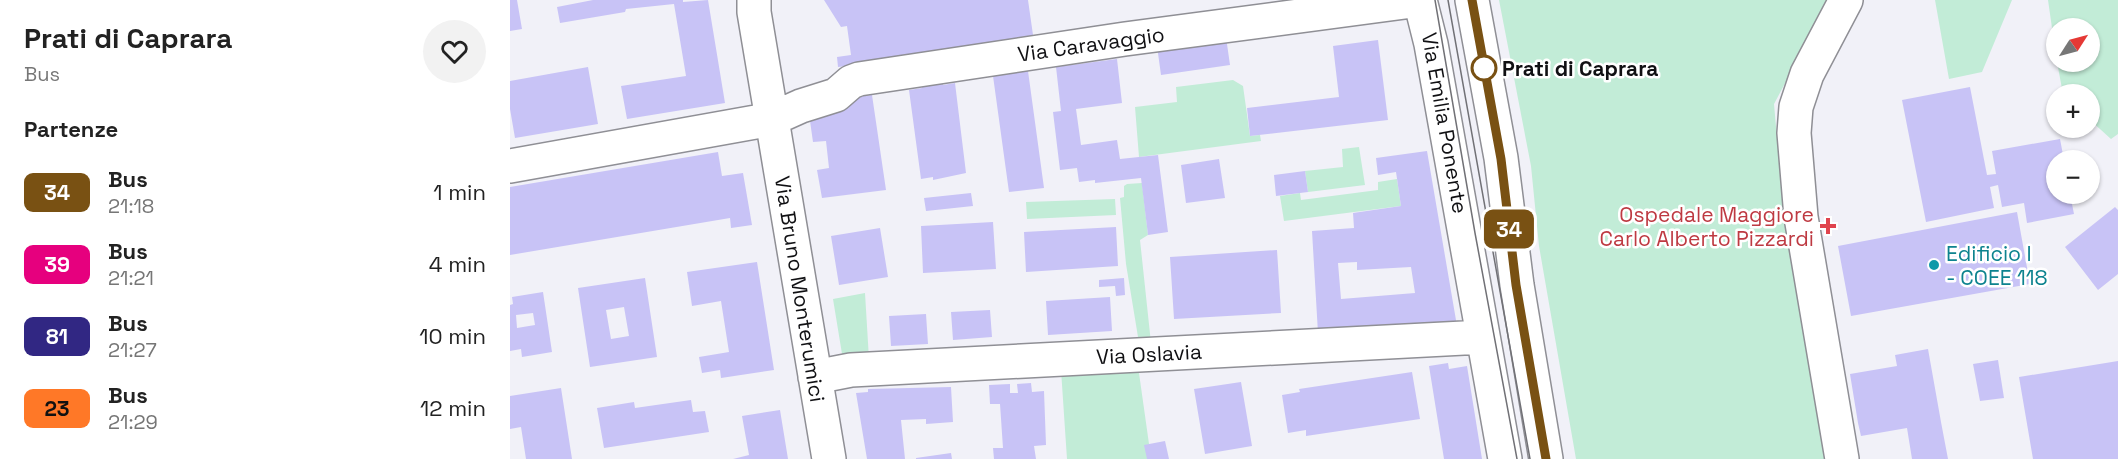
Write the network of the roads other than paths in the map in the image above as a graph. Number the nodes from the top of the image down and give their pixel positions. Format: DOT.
graph roads {
  1 [pos="1420,0"];
  2 [pos="1472,0"];
  3 [pos="1846,0"];
  4 [pos="753,4"];
  5 [pos="772,119"];
  6 [pos="510,166"];
  7 [pos="1483,337"];
  8 [pos="814,377"];
  9 [pos="829,459"];
  10 [pos="1505,459"];
  11 [pos="1546,459"];
  12 [pos="1842,459"];
  1 -- 5 [label="street, Via Caravaggio"];
  1 -- 7 [label="street, Via Emilia Ponente"];
  2 -- 11 [label="street"];
  3 -- 12 [label="street"];
  4 -- 5 [label="street, Via Bruno Monterumici"];
  5 -- 6 [label="street"];
  5 -- 8 [label="street, Via Bruno Monterumici"];
  7 -- 8 [label="street, Via Oslavia"];
  7 -- 10 [label="street, Via Emilia Ponente"];
  8 -- 9 [label="street, Via Bruno Monterumici"];
}
